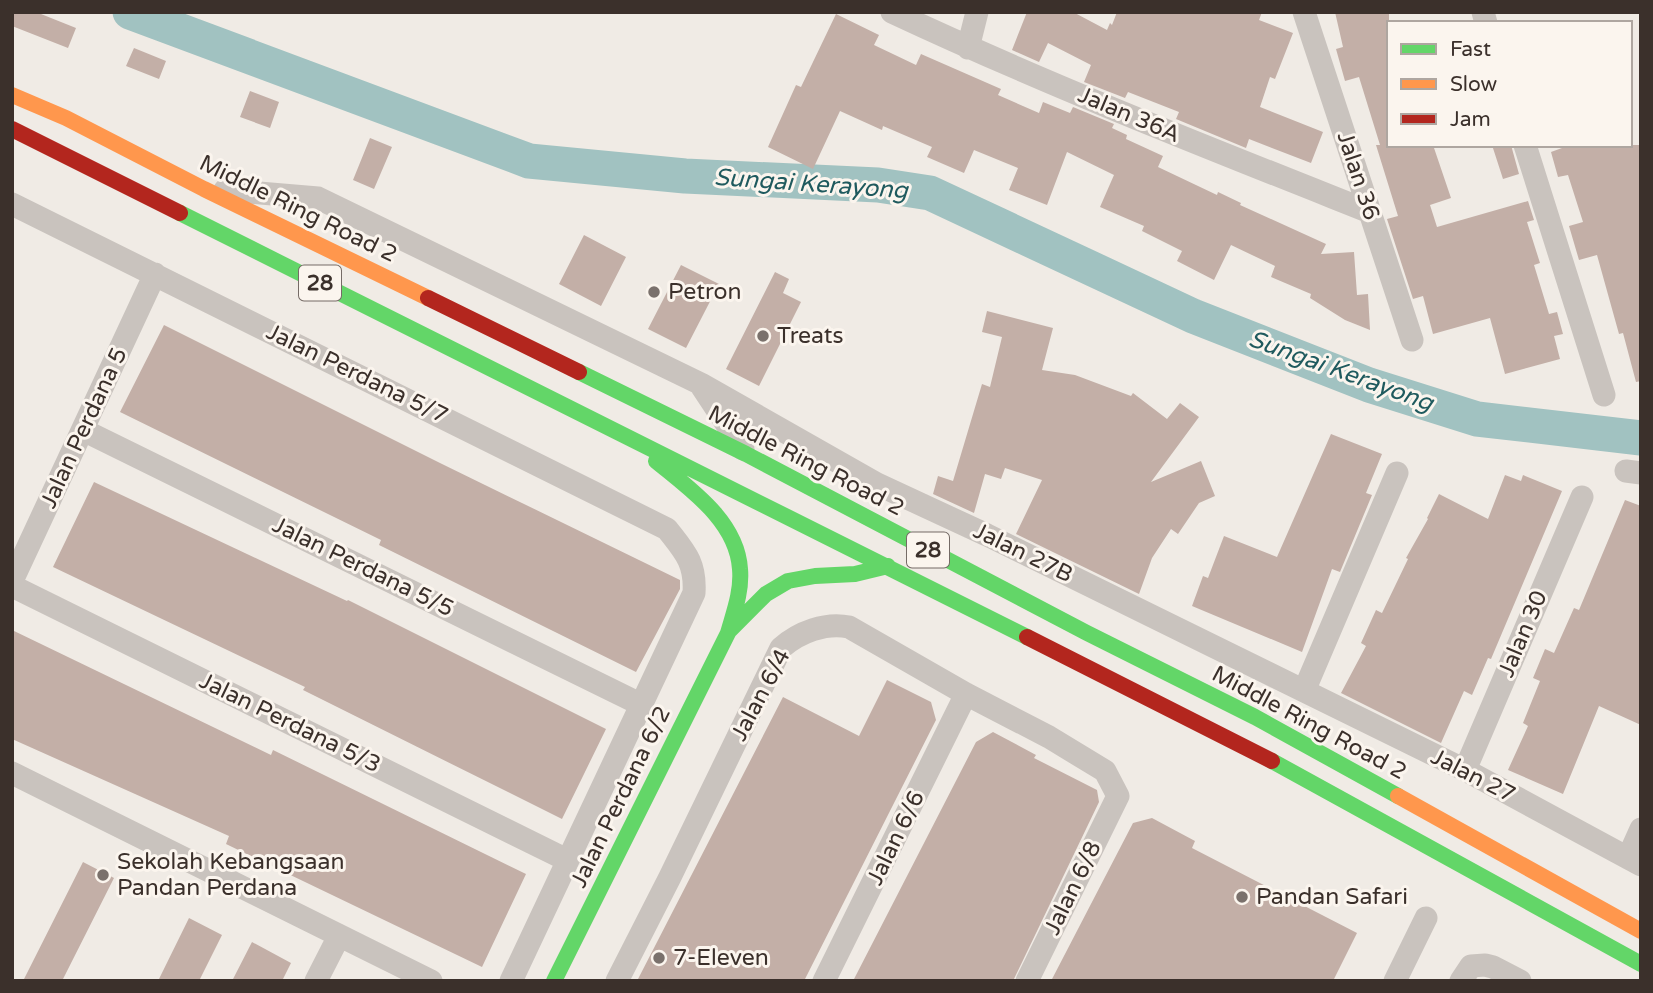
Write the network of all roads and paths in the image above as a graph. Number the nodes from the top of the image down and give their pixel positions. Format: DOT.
graph roads {
  1 [pos="891,12"];
  2 [pos="978,12"];
  3 [pos="1304,12"];
  4 [pos="968,48"];
  5 [pos="12,95"];
  6 [pos="12,129"];
  7 [pos="1526,147"];
  8 [pos="204,189"];
  9 [pos="12,204"];
  10 [pos="1370,212"];
  11 [pos="155,274"];
  12 [pos="1412,340"];
  13 [pos="701,384"];
  14 [pos="1604,395"];
  15 [pos="83,429"];
  16 [pos="627,437"];
  17 [pos="746,454"];
  18 [pos="1396,473"];
  19 [pos="1582,497"];
  20 [pos="888,566"];
  21 [pos="12,583"];
  22 [pos="728,633"];
  23 [pos="1304,691"];
  24 [pos="966,694"];
  25 [pos="642,705"];
  26 [pos="1465,770"];
  27 [pos="12,774"];
  28 [pos="1118,796"];
  29 [pos="1641,829"];
  30 [pos="567,860"];
  31 [pos="1635,862"];
  32 [pos="1426,918"];
  33 [pos="1641,931"];
  34 [pos="339,936"];
  35 [pos="1641,964"];
  36 [pos="316,981"];
  37 [pos="431,981"];
  38 [pos="511,981"];
  39 [pos="554,981"];
  40 [pos="617,981"];
  41 [pos="824,981"];
  42 [pos="1027,981"];
  43 [pos="1395,981"];
  44 [pos="1461,981"];
  45 [pos="1520,981"];
  1 -- 4 [label="street, Jalan 36A"];
  2 -- 4 [label="street"];
  3 -- 10 [label="street, Jalan 36"];
  4 -- 10 [label="street, Jalan 36A"];
  5 -- 8 [label="main road, Middle Ring Road 2 / 28"];
  6 -- 16 [label="main road, 28"];
  7 -- 14 [label="street"];
  8 -- 13 [label="street, Jalan 27B"];
  8 -- 17 [label="main road, Middle Ring Road 2 / 28"];
  9 -- 11 [label="street, Jalan Perdana 5/7"];
  10 -- 12 [label="street, Jalan 36"];
  11 -- 15 [label="street, Jalan Perdana 5"];
  11 -- 25 [label="street, Jalan Perdana 5/7"];
  13 -- 17 [label="street"];
  13 -- 23 [label="street, Jalan 27B"];
  15 -- 21 [label="street, Jalan Perdana 5"];
  15 -- 25 [label="street, Jalan Perdana 5/5"];
  16 -- 20 [label="main road, 28"];
  16 -- 22 [label="main road, Jalan Perdana 6/2"];
  17 -- 33 [label="main road, Middle Ring Road 2 / 28"];
  18 -- 23 [label="street"];
  19 -- 26 [label="street, Jalan 30"];
  20 -- 22 [label="main road, Jalan Perdana 6/2"];
  20 -- 35 [label="main road, 28"];
  21 -- 30 [label="street, Jalan Perdana 5/3"];
  22 -- 39 [label="main road, Jalan Perdana 6/2"];
  23 -- 26 [label="street, Jalan 27"];
  24 -- 28 [label="street, Jalan 6/4"];
  24 -- 40 [label="street, Jalan 6/4"];
  24 -- 41 [label="street, Jalan 6/6"];
  25 -- 30 [label="street"];
  26 -- 31 [label="street, Jalan 27"];
  27 -- 34 [label="street"];
  28 -- 42 [label="street, Jalan 6/8"];
  29 -- 31 [label="street"];
  30 -- 38 [label="street"];
  32 -- 43 [label="street"];
  34 -- 36 [label="street"];
  34 -- 37 [label="street"];
  44 -- 45 [label="street"];
}
